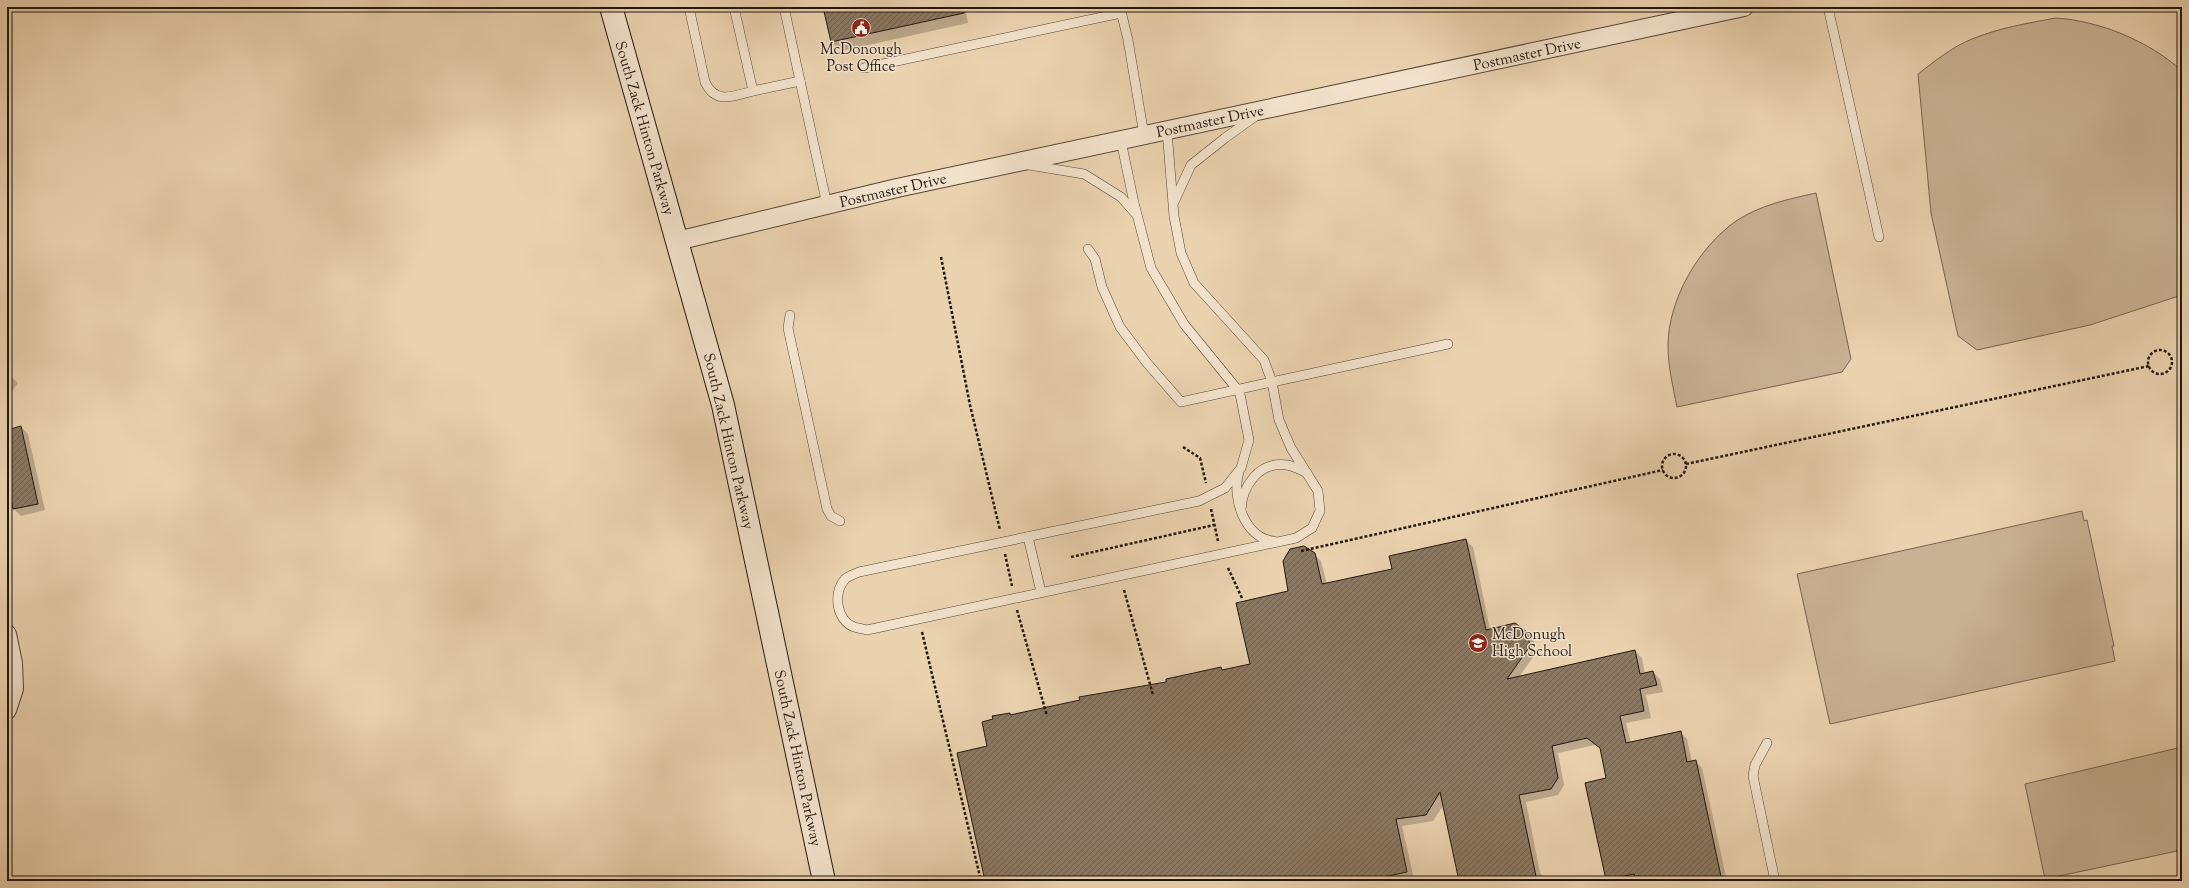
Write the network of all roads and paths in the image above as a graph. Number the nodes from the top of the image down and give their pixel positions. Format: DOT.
graph roads {
  1 [pos="611,7"];
  2 [pos="689,7"];
  3 [pos="734,7"];
  4 [pos="784,7"];
  5 [pos="1744,7"];
  6 [pos="1828,7"];
  7 [pos="1120,10"];
  8 [pos="1706,11"];
  9 [pos="864,68"];
  10 [pos="800,81"];
  11 [pos="753,91"];
  12 [pos="1265,110"];
  13 [pos="1167,131"];
  14 [pos="1144,136"];
  15 [pos="1121,141"];
  16 [pos="1015,163"];
  17 [pos="1173,203"];
  18 [pos="827,205"];
  19 [pos="1137,215"];
  20 [pos="1879,237"];
  21 [pos="677,241"];
  22 [pos="1088,249"];
  23 [pos="941,257"];
  24 [pos="790,315"];
  25 [pos="1448,344"];
  26 [pos="2149,366"];
  27 [pos="1272,382"];
  28 [pos="1237,389"];
  29 [pos="1183,447"];
  30 [pos="1686,464"];
  31 [pos="1239,471"];
  32 [pos="1259,471"];
  33 [pos="1307,473"];
  34 [pos="1237,482"];
  35 [pos="1206,484"];
  36 [pos="1225,488"];
  37 [pos="1211,508"];
  38 [pos="1241,510"];
  39 [pos="840,521"];
  40 [pos="1214,525"];
  41 [pos="1000,532"];
  42 [pos="1028,537"];
  43 [pos="1218,542"];
  44 [pos="1277,542"];
  45 [pos="1004,552"];
  46 [pos="1071,557"];
  47 [pos="1228,568"];
  48 [pos="1012,586"];
  49 [pos="1124,590"];
  50 [pos="1041,592"];
  51 [pos="1242,598"];
  52 [pos="1017,608"];
  53 [pos="922,632"];
  54 [pos="7,634"];
  55 [pos="1153,695"];
  56 [pos="7,710"];
  57 [pos="1047,716"];
  58 [pos="1767,743"];
  59 [pos="824,881"];
  60 [pos="981,881"];
  61 [pos="1775,881"];
  1 -- 21 [label="main road, South Zack Hinton Parkway"];
  2 -- 11 [label="lane"];
  3 -- 11 [label="lane"];
  4 -- 10 [label="lane"];
  5 -- 8 [label="street, Postmaster Drive"];
  6 -- 20 [label="lane"];
  7 -- 9 [label="lane"];
  7 -- 14 [label="lane"];
  8 -- 12 [label="street, Postmaster Drive"];
  10 -- 11 [label="lane"];
  10 -- 18 [label="lane"];
  12 -- 13 [label="street, Postmaster Drive"];
  12 -- 17 [label="lane"];
  13 -- 14 [label="street, Postmaster Drive"];
  13 -- 17 [label="lane"];
  14 -- 15 [label="street, Postmaster Drive"];
  15 -- 16 [label="street, Postmaster Drive"];
  15 -- 19 [label="lane"];
  16 -- 18 [label="street, Postmaster Drive"];
  16 -- 19 [label="lane"];
  17 -- 27 [label="lane"];
  18 -- 21 [label="street, Postmaster Drive"];
  19 -- 28 [label="lane"];
  21 -- 59 [label="main road, South Zack Hinton Parkway"];
  22 -- 28 [label="lane"];
  23 -- 41 [label="path"];
  24 -- 39 [label="lane"];
  25 -- 27 [label="lane"];
  26 -- 26 [label="path"];
  26 -- 30 [label="path"];
  27 -- 28 [label="lane"];
  27 -- 33 [label="lane"];
  28 -- 31 [label="lane"];
  29 -- 35 [label="path"];
  30 -- 30 [label="path"];
  31 -- 34 [label="lane"];
  31 -- 36 [label="lane"];
  32 -- 33 [label="lane"];
  32 -- 34 [label="lane"];
  32 -- 38 [label="lane"];
  33 -- 44 [label="lane"];
  34 -- 36 [label="lane"];
  34 -- 38 [label="lane"];
  36 -- 42 [label="lane"];
  37 -- 40 [label="path"];
  38 -- 44 [label="lane"];
  40 -- 43 [label="path"];
  40 -- 46 [label="path"];
  42 -- 50 [label="lane"];
  42 -- 50 [label="lane"];
  44 -- 50 [label="lane"];
  45 -- 48 [label="path"];
  47 -- 51 [label="path"];
  49 -- 55 [label="path"];
  52 -- 57 [label="path"];
  53 -- 60 [label="path"];
  54 -- 56 [label="street"];
  58 -- 61 [label="lane"];
}
